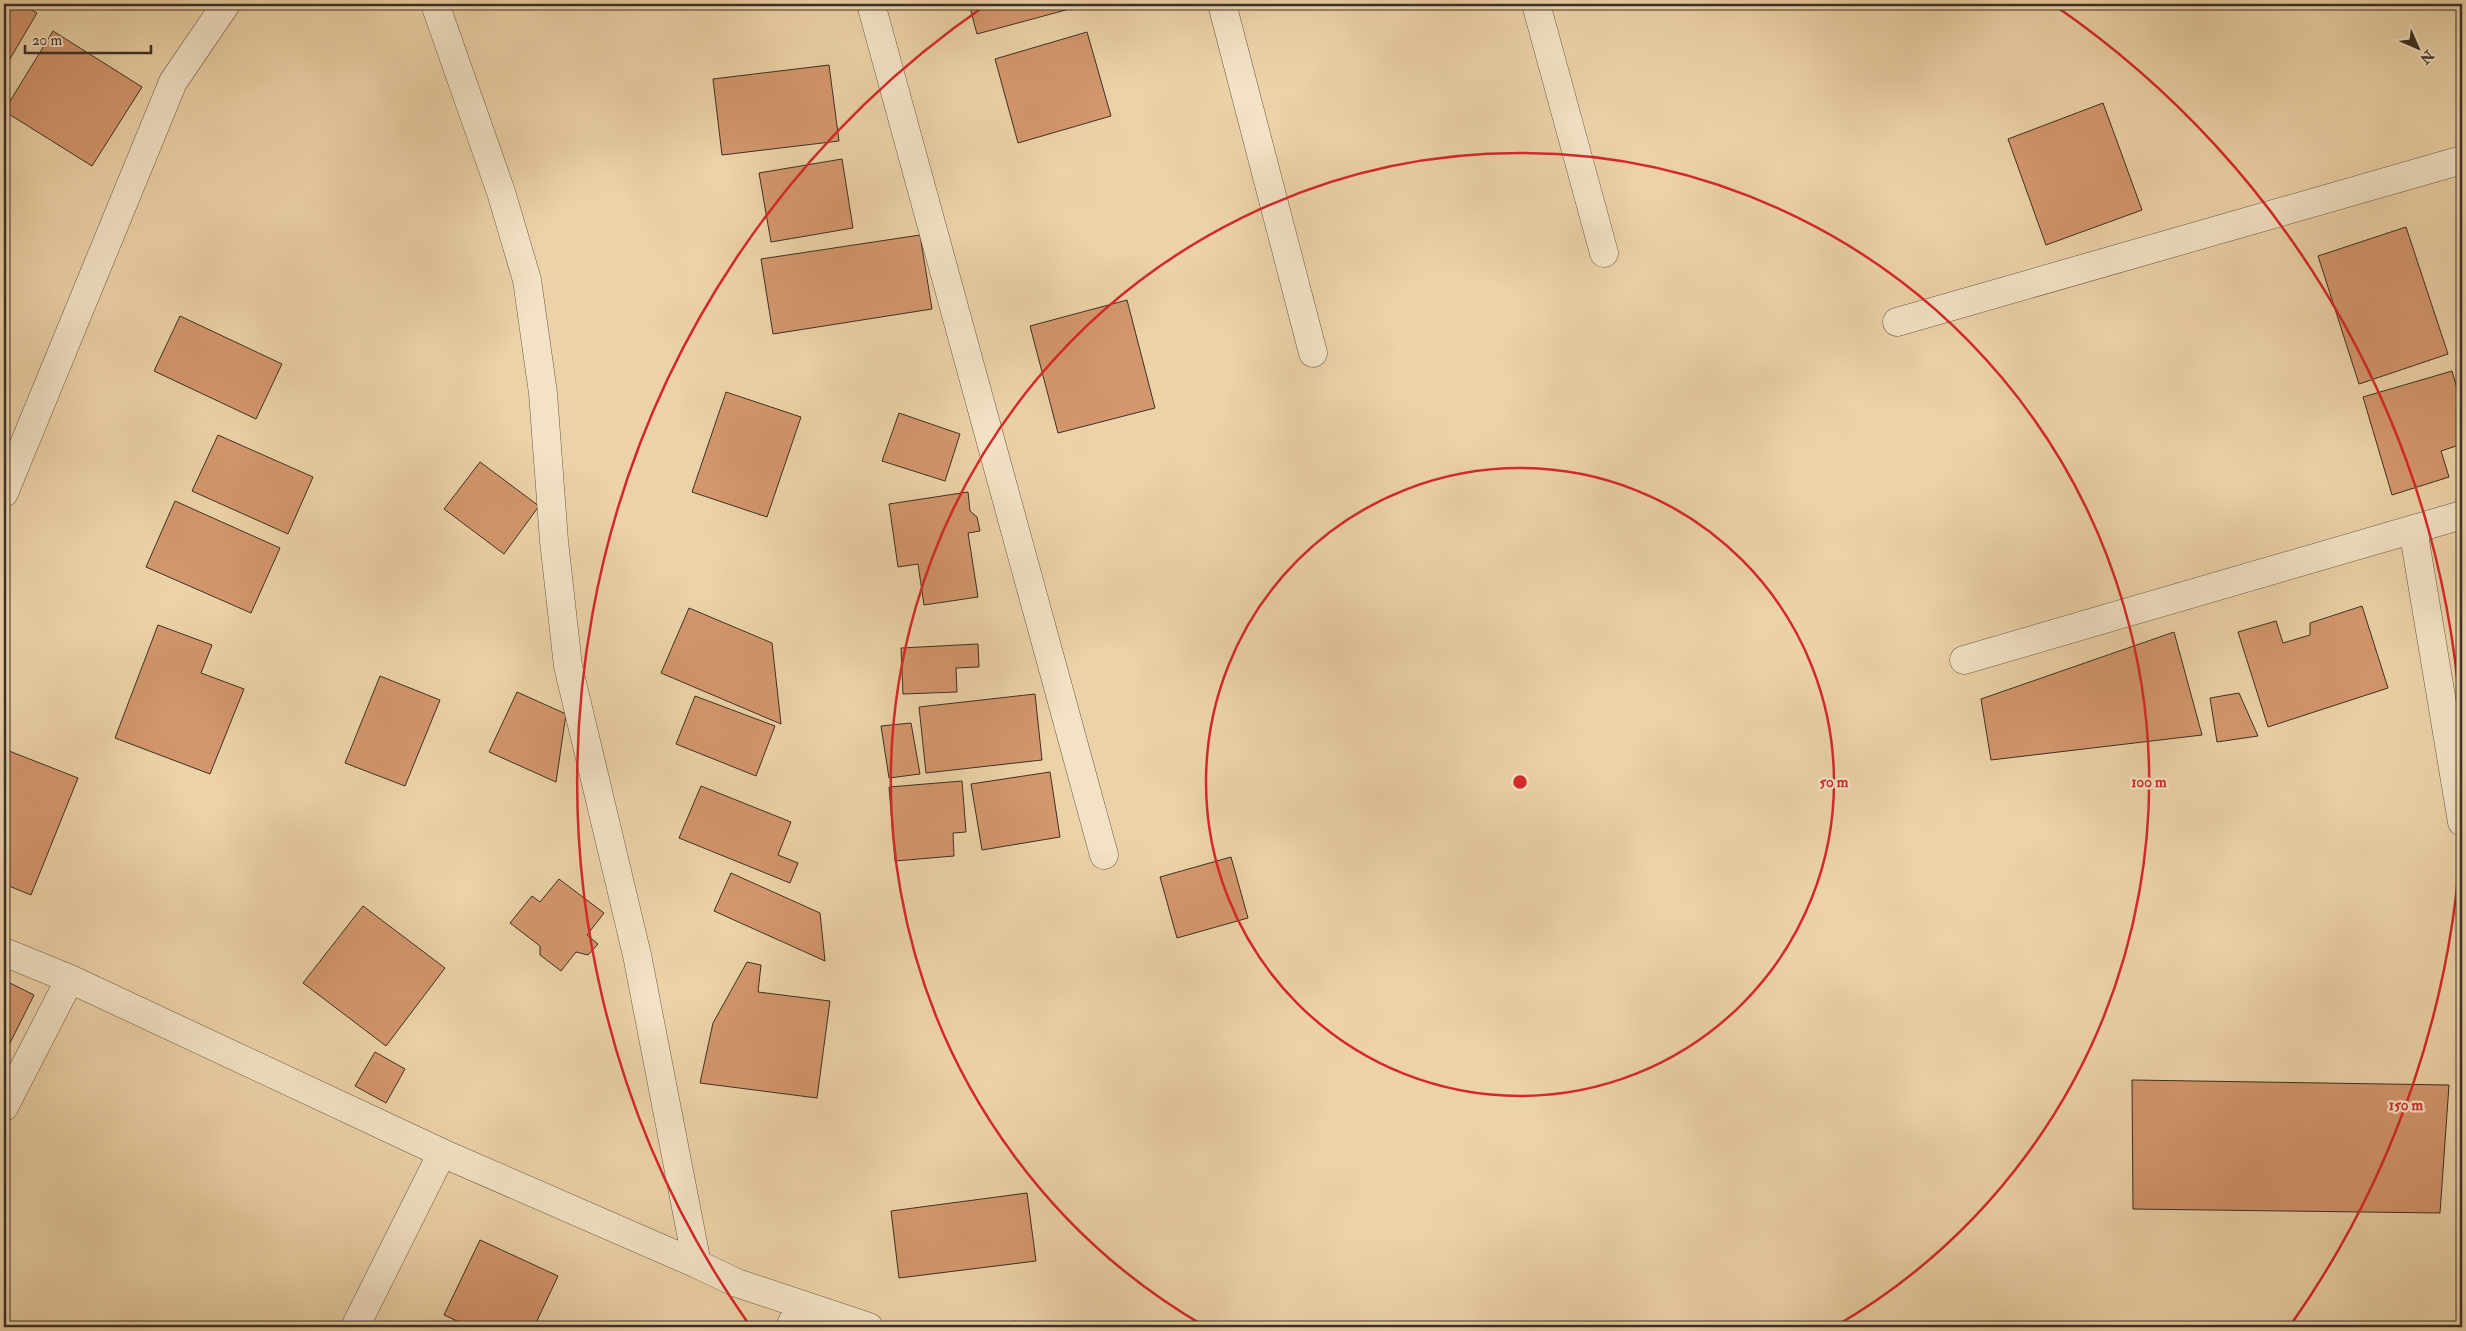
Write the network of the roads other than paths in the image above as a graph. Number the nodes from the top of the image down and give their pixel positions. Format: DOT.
graph roads {
  1 [pos="226,4"];
  2 [pos="435,4"];
  3 [pos="871,4"];
  4 [pos="1222,4"];
  5 [pos="1536,4"];
  6 [pos="2462,160"];
  7 [pos="1604,253"];
  8 [pos="1897,322"];
  9 [pos="1312,352"];
  10 [pos="4,493"];
  11 [pos="2462,515"];
  12 [pos="2413,529"];
  13 [pos="1964,660"];
  14 [pos="2462,822"];
  15 [pos="1104,855"];
  16 [pos="4,952"];
  17 [pos="70,979"];
  18 [pos="4,1107"];
  19 [pos="442,1153"];
  20 [pos="697,1264"];
  21 [pos="795,1316"];
  22 [pos="355,1327"];
  23 [pos="869,1327"];
  1 -- 10 [label="street"];
  2 -- 20 [label="street"];
  3 -- 15 [label="street"];
  4 -- 9 [label="street"];
  5 -- 7 [label="street"];
  6 -- 8 [label="street"];
  11 -- 12 [label="street"];
  12 -- 13 [label="street"];
  12 -- 14 [label="street"];
  16 -- 17 [label="street"];
  17 -- 18 [label="street"];
  17 -- 19 [label="street"];
  19 -- 20 [label="street"];
  19 -- 22 [label="street"];
  20 -- 21 [label="street"];
  21 -- 23 [label="street"];
}
